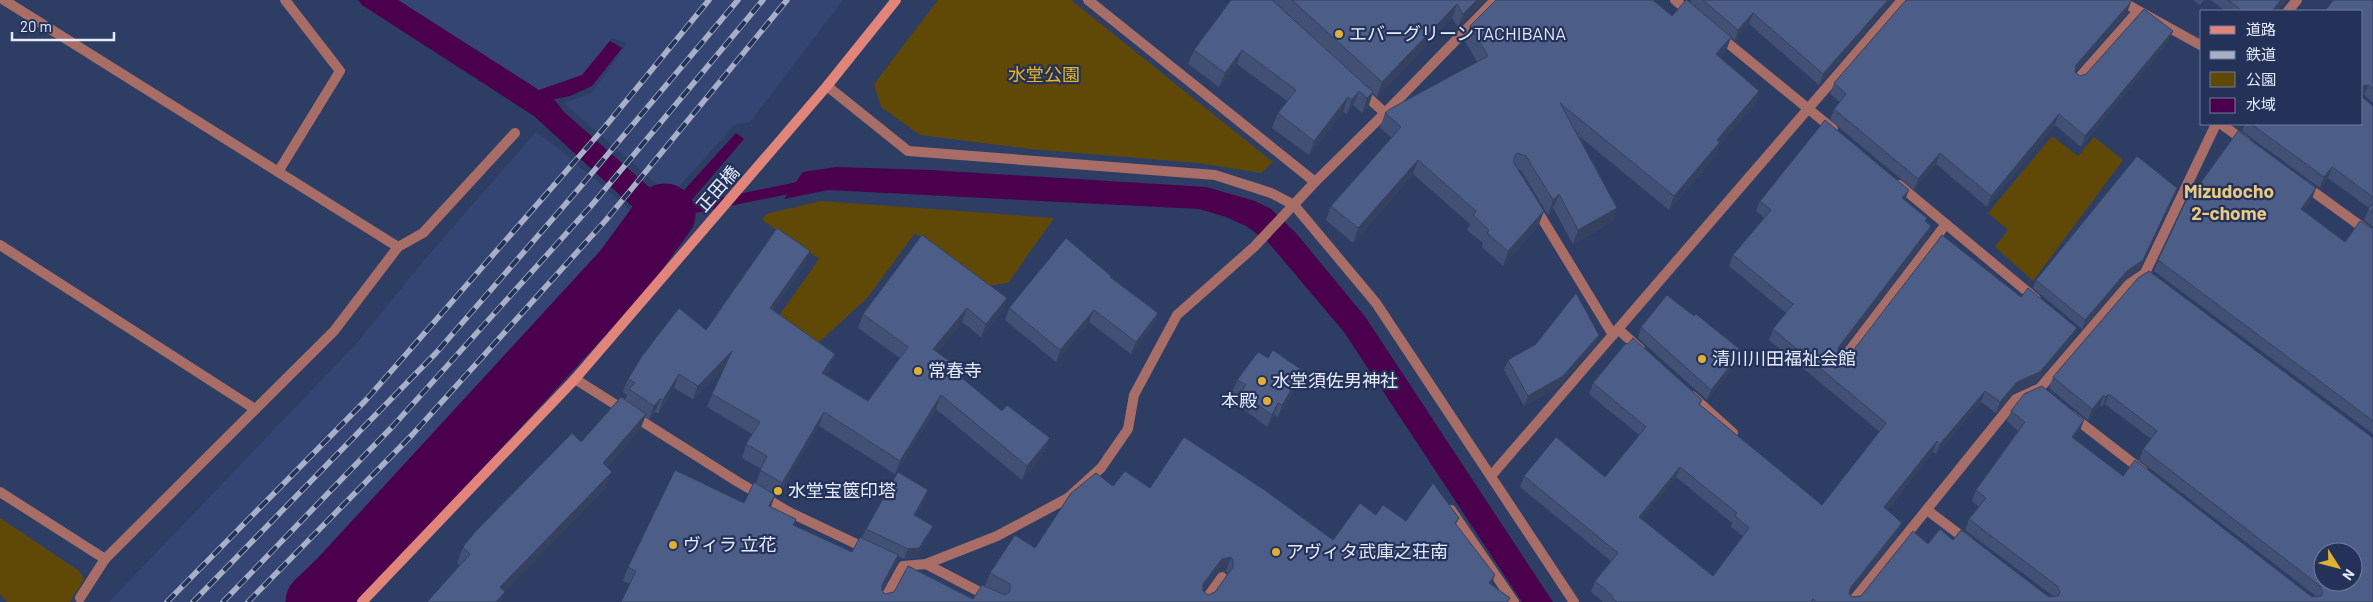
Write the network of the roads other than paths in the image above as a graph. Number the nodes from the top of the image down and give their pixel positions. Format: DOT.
graph roads {
  1 [pos="4,0"];
  2 [pos="285,0"];
  3 [pos="896,0"];
  4 [pos="1088,0"];
  5 [pos="1494,0"];
  6 [pos="1675,0"];
  7 [pos="1902,0"];
  8 [pos="2119,0"];
  9 [pos="2297,0"];
  10 [pos="2289,10"];
  11 [pos="2138,11"];
  12 [pos="1697,18"];
  13 [pos="1712,30"];
  14 [pos="2200,45"];
  15 [pos="2077,80"];
  16 [pos="1350,81"];
  17 [pos="827,86"];
  18 [pos="1808,109"];
  19 [pos="1385,113"];
  20 [pos="2216,125"];
  21 [pos="2222,125"];
  22 [pos="515,133"];
  23 [pos="1838,134"];
  24 [pos="2253,147"];
  25 [pos="278,172"];
  26 [pos="2293,177"];
  27 [pos="1892,179"];
  28 [pos="1315,182"];
  29 [pos="1530,199"];
  30 [pos="1294,205"];
  31 [pos="1946,224"];
  32 [pos="2373,235"];
  33 [pos="0,245"];
  34 [pos="398,247"];
  35 [pos="2044,306"];
  36 [pos="1615,332"];
  37 [pos="1646,354"];
  38 [pos="1840,364"];
  39 [pos="575,379"];
  40 [pos="1681,386"];
  41 [pos="255,409"];
  42 [pos="2066,411"];
  43 [pos="1738,437"];
  44 [pos="1491,476"];
  45 [pos="2150,477"];
  46 [pos="0,492"];
  47 [pos="1447,505"];
  48 [pos="1927,510"];
  49 [pos="1980,550"];
  50 [pos="877,554"];
  51 [pos="105,559"];
  52 [pos="926,564"];
  53 [pos="1222,577"];
  54 [pos="960,582"];
  55 [pos="960,595"];
  56 [pos="80,598"];
  57 [pos="362,602"];
  58 [pos="883,602"];
  59 [pos="999,602"];
  60 [pos="1204,602"];
  61 [pos="1514,602"];
  62 [pos="1574,602"];
  63 [pos="1852,602"];
  1 -- 25 [label="street"];
  2 -- 25 [label="street"];
  3 -- 17 [label="street, 正田橋"];
  4 -- 28 [label="street"];
  5 -- 19 [label="street"];
  6 -- 12 [label="street"];
  7 -- 18 [label="street"];
  8 -- 11 [label="street"];
  9 -- 10 [label="street"];
  11 -- 14 [label="street"];
  11 -- 15 [label="street"];
  13 -- 18 [label="street"];
  16 -- 19 [label="street"];
  17 -- 30 [label="street"];
  17 -- 39 [label="street, 正田橋"];
  18 -- 23 [label="street"];
  18 -- 36 [label="street"];
  19 -- 28 [label="street"];
  20 -- 48 [label="street"];
  21 -- 24 [label="street"];
  22 -- 34 [label="street"];
  25 -- 34 [label="street"];
  26 -- 32 [label="street"];
  27 -- 31 [label="street"];
  28 -- 30 [label="street"];
  29 -- 36 [label="street"];
  30 -- 44 [label="street"];
  30 -- 52 [label="street"];
  31 -- 35 [label="street"];
  31 -- 38 [label="street"];
  33 -- 41 [label="street"];
  34 -- 41 [label="street"];
  36 -- 37 [label="street"];
  36 -- 44 [label="street"];
  39 -- 50 [label="street"];
  39 -- 57 [label="street, 正田橋"];
  40 -- 43 [label="street"];
  41 -- 51 [label="street"];
  42 -- 45 [label="street"];
  44 -- 62 [label="street"];
  46 -- 51 [label="street"];
  47 -- 61 [label="street"];
  48 -- 49 [label="street"];
  48 -- 63 [label="street"];
  51 -- 56 [label="street"];
  52 -- 54 [label="street"];
  52 -- 58 [label="street"];
  53 -- 60 [label="street"];
  54 -- 55 [label="street"];
  54 -- 59 [label="street"];
}
